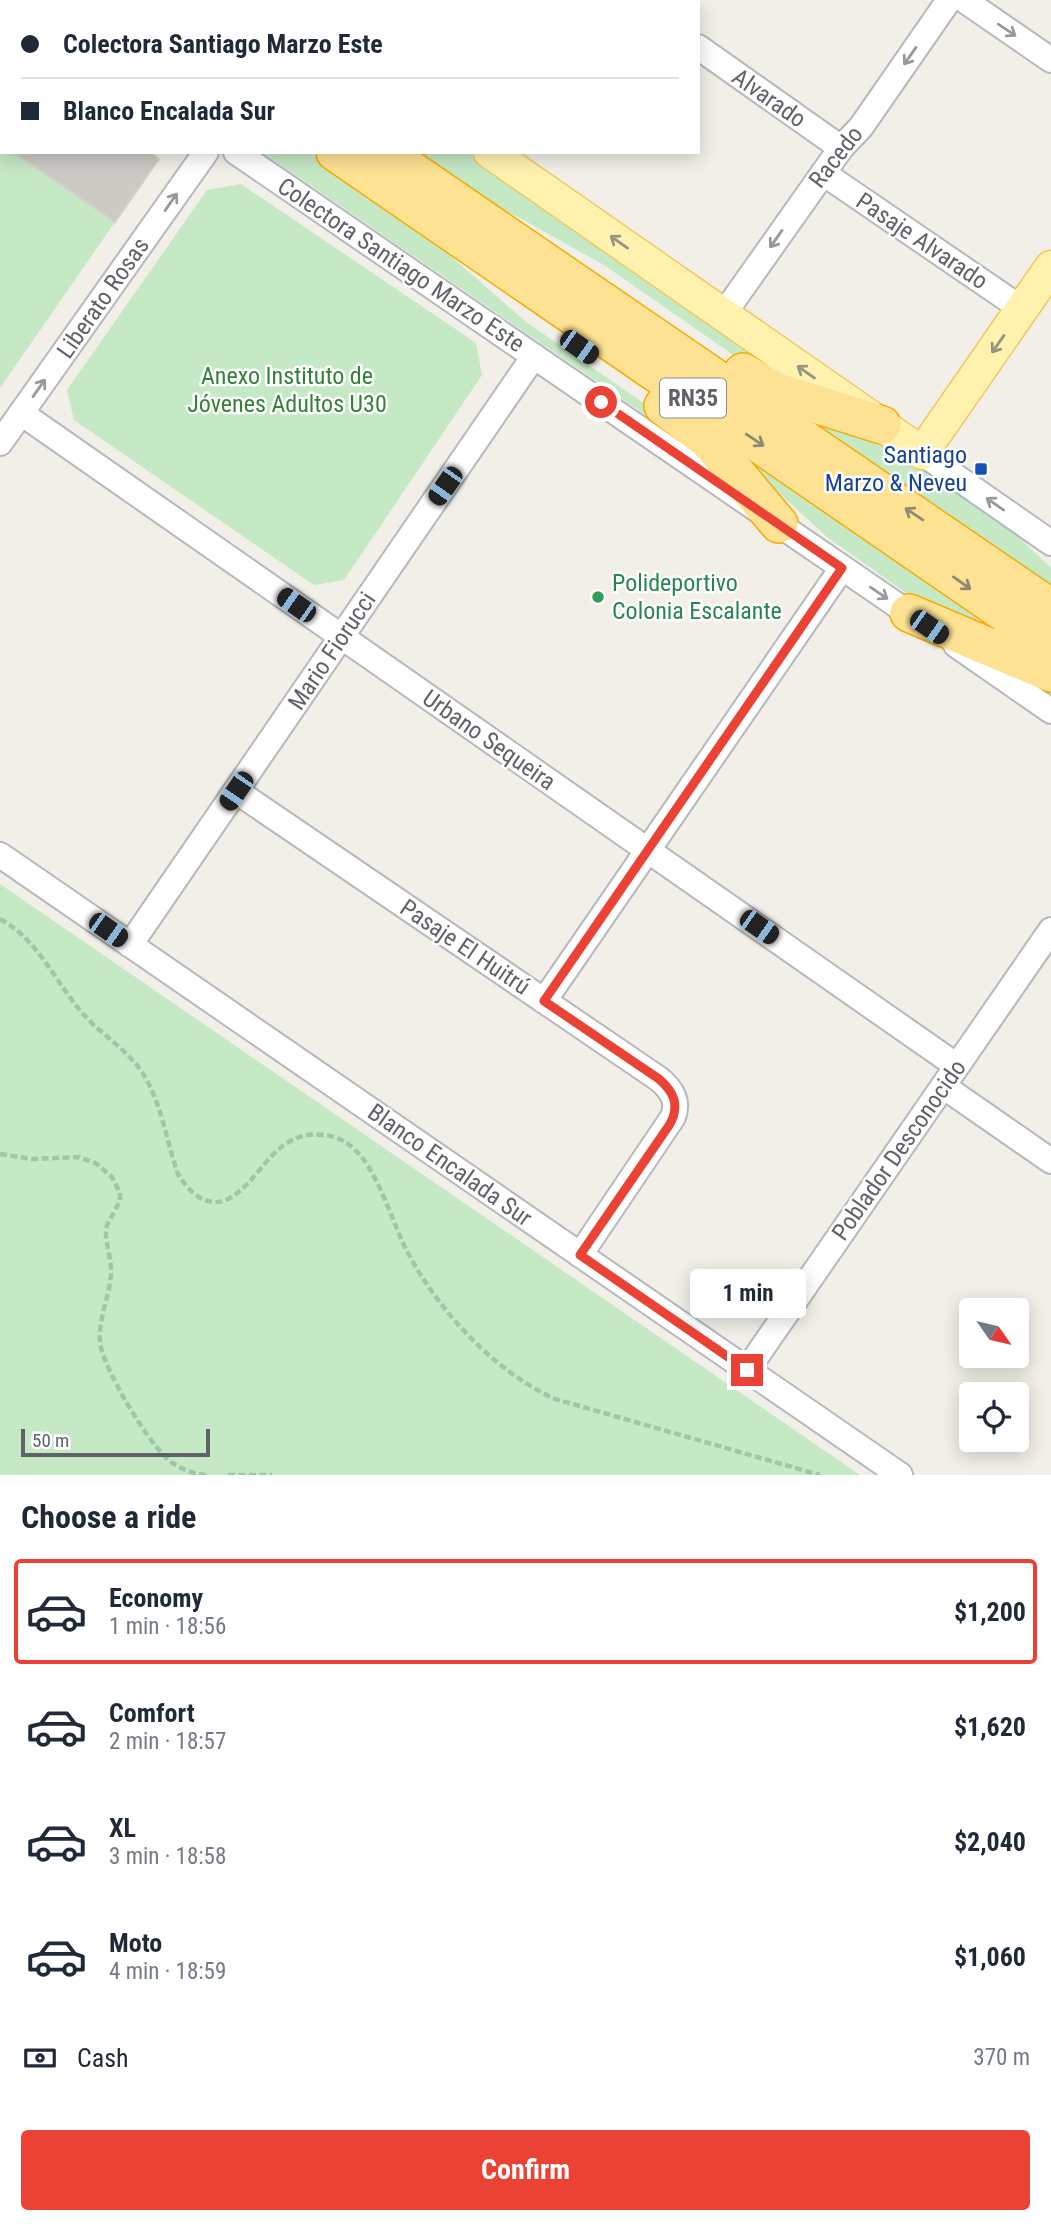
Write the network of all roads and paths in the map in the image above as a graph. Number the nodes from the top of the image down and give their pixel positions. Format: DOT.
graph roads {
  1 [pos="949,0"];
  2 [pos="964,0"];
  3 [pos="700,48"];
  4 [pos="1051,60"];
  5 [pos="841,148"];
  6 [pos="205,154"];
  7 [pos="239,154"];
  8 [pos="339,154"];
  9 [pos="387,154"];
  10 [pos="493,154"];
  11 [pos="823,173"];
  12 [pos="433,202"];
  13 [pos="1051,267"];
  14 [pos="1022,309"];
  15 [pos="723,315"];
  16 [pos="534,356"];
  17 [pos="21,414"];
  18 [pos="882,425"];
  19 [pos="0,443"];
  20 [pos="922,453"];
  21 [pos="779,524"];
  22 [pos="1051,543"];
  23 [pos="842,568"];
  24 [pos="1051,608"];
  25 [pos="909,613"];
  26 [pos="341,637"];
  27 [pos="1051,645"];
  28 [pos="1051,673"];
  29 [pos="1051,711"];
  30 [pos="236,791"];
  31 [pos="648,850"];
  32 [pos="0,855"];
  33 [pos="0,919"];
  34 [pos="1051,930"];
  35 [pos="130,945"];
  36 [pos="544,1001"];
  37 [pos="957,1066"];
  38 [pos="943,1086"];
  39 [pos="0,1154"];
  40 [pos="1051,1161"];
  41 [pos="580,1255"];
  42 [pos="747,1370"];
  43 [pos="206,1475"];
  44 [pos="228,1475"];
  45 [pos="272,1475"];
  46 [pos="820,1475"];
  47 [pos="900,1475"];
  1 -- 5 [label="street, Racedo, one-way"];
  2 -- 4 [label="street, one-way"];
  3 -- 5 [label="street, Alvarado"];
  5 -- 11 [label="street, Racedo"];
  17 -- 6 [label="street, Liberato Rosas, one-way"];
  7 -- 16 [label="street, Colectora Santiago Marzo Este"];
  8 -- 12 [label="highway, RN35"];
  9 -- 12 [label="highway, RN35"];
  15 -- 10 [label="main road, one-way"];
  11 -- 14 [label="street, Pasaje Alvarado"];
  11 -- 15 [label="street, Racedo, one-way"];
  12 -- 18 [label="highway"];
  12 -- 21 [label="highway"];
  24 -- 12 [label="highway, RN35, one-way"];
  12 -- 27 [label="highway, RN35, one-way"];
  13 -- 14 [label="main road"];
  14 -- 20 [label="main road, one-way"];
  18 -- 15 [label="main road, one-way"];
  16 -- 21 [label="street, Colectora Santiago Marzo Este"];
  16 -- 26 [label="street, Mario Fiorucci"];
  17 -- 19 [label="street, Liberato Rosas"];
  17 -- 26 [label="street, Urbano Sequeira"];
  18 -- 20 [label="main road"];
  22 -- 20 [label="street, one-way"];
  21 -- 23 [label="street, Colectora Santiago Marzo Este"];
  23 -- 25 [label="street, Colectora Santiago Marzo Este, one-way"];
  23 -- 31 [label="street"];
  25 -- 28 [label="highway"];
  25 -- 29 [label="street, Colectora Santiago Marzo Este"];
  26 -- 30 [label="street, Mario Fiorucci"];
  26 -- 31 [label="street, Urbano Sequeira"];
  30 -- 35 [label="street, Mario Fiorucci"];
  30 -- 36 [label="street, Pasaje El Huitrú"];
  31 -- 36 [label="street"];
  31 -- 37 [label="street, Urbano Sequeira"];
  32 -- 35 [label="street, Blanco Encalada Sur"];
  33 -- 46 [label="path"];
  34 -- 37 [label="street, Poblador Desconocido"];
  35 -- 41 [label="street, Blanco Encalada Sur"];
  36 -- 41 [label="street, Pasaje El Huitrú"];
  37 -- 38 [label="street, Poblador Desconocido"];
  38 -- 40 [label="street"];
  38 -- 42 [label="street, Poblador Desconocido"];
  39 -- 43 [label="path"];
  41 -- 42 [label="street, Blanco Encalada Sur"];
  42 -- 47 [label="street, Blanco Encalada Sur"];
  44 -- 45 [label="path"];
}
